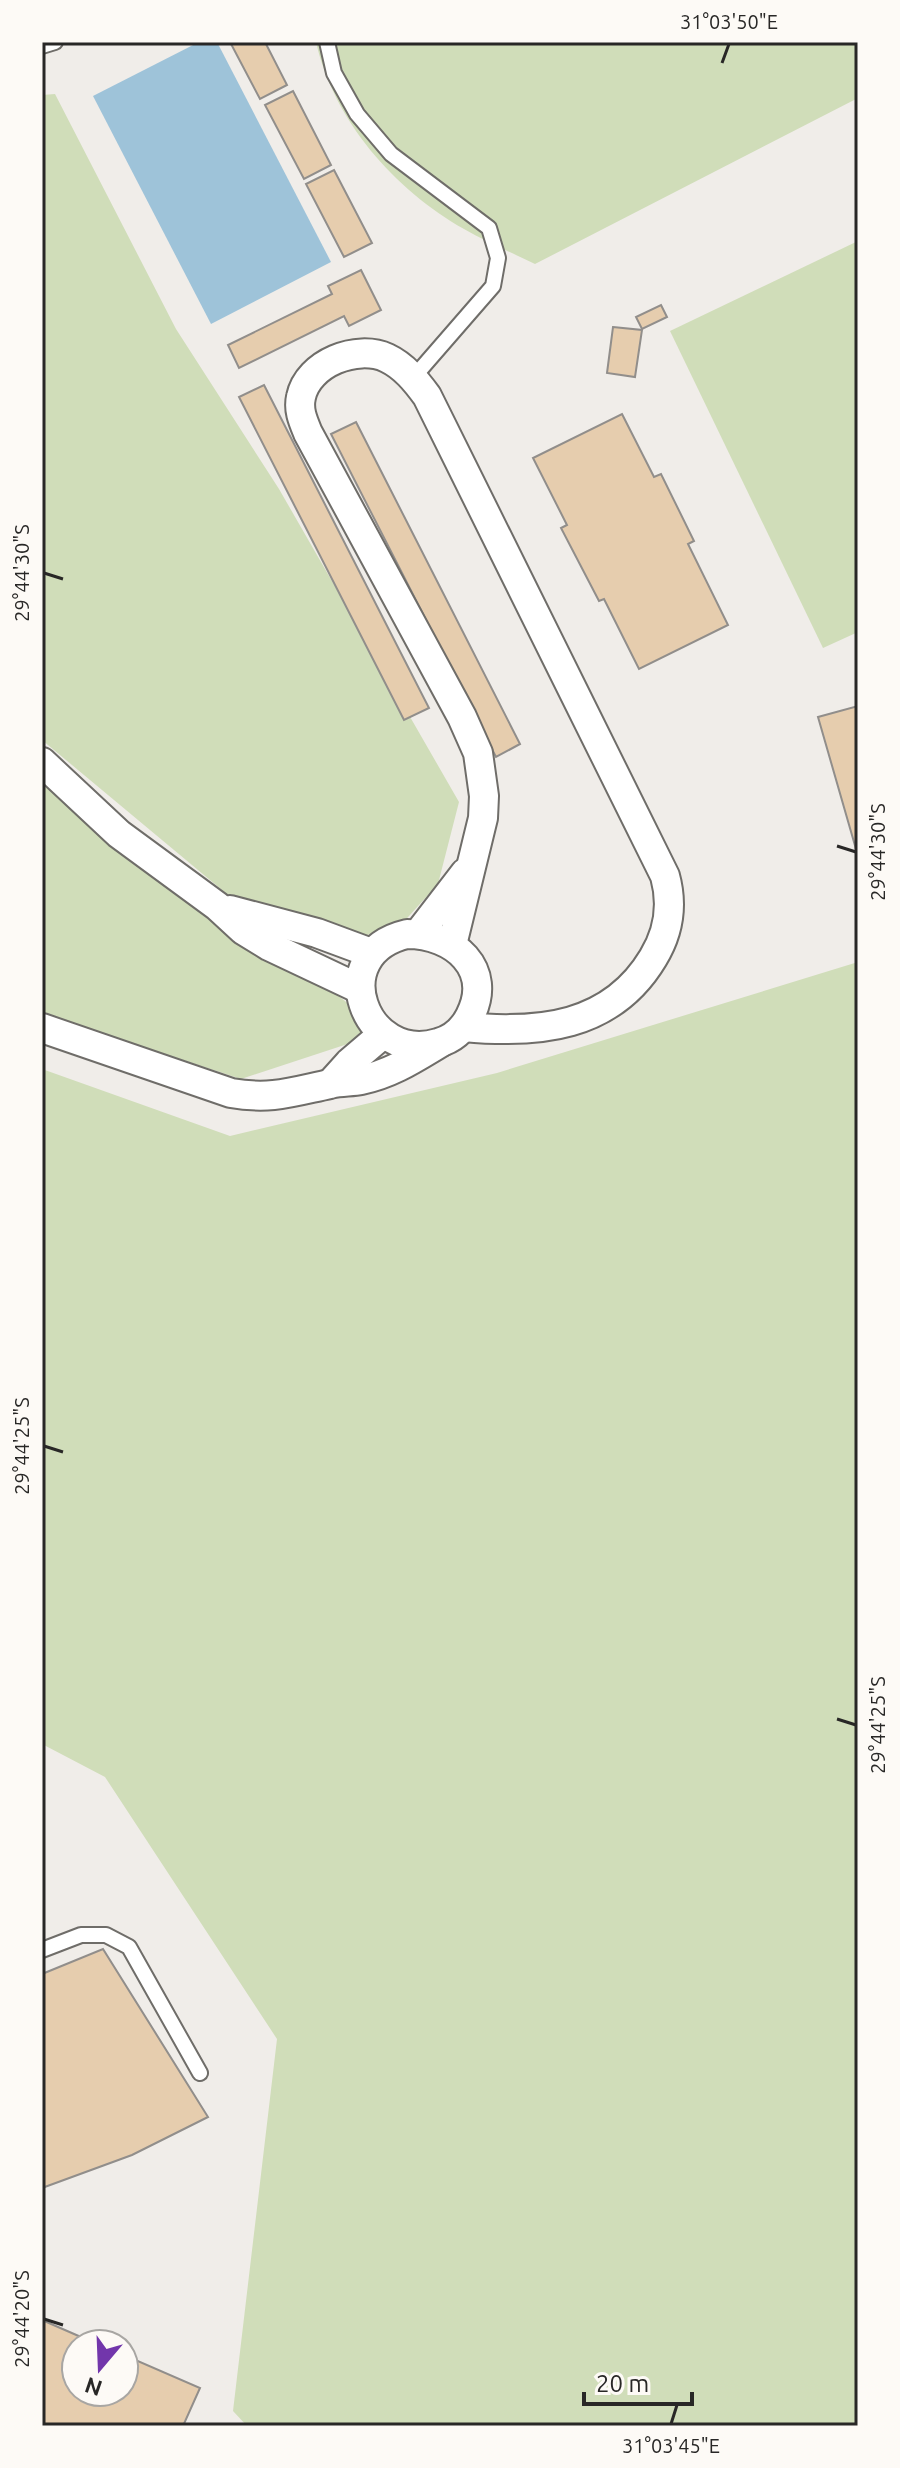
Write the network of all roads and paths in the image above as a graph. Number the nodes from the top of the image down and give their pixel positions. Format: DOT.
graph roads {
  1 [pos="55,42"];
  2 [pos="327,42"];
  3 [pos="42,46"];
  4 [pos="413,378"];
  5 [pos="42,762"];
  6 [pos="471,866"];
  7 [pos="217,906"];
  8 [pos="418,934"];
  9 [pos="452,945"];
  10 [pos="371,953"];
  11 [pos="360,989"];
  12 [pos="464,1027"];
  13 [pos="42,1028"];
  14 [pos="383,1034"];
  15 [pos="440,1043"];
  16 [pos="331,1083"];
  17 [pos="42,1950"];
  18 [pos="200,2073"];
  1 -- 3 [label="lane"];
  2 -- 4 [label="lane"];
  4 -- 6 [label="street"];
  4 -- 12 [label="street"];
  5 -- 7 [label="street"];
  6 -- 8 [label="street"];
  6 -- 9 [label="street"];
  7 -- 10 [label="street"];
  7 -- 11 [label="street"];
  8 -- 9 [label="street"];
  8 -- 10 [label="street"];
  9 -- 12 [label="street"];
  10 -- 11 [label="street"];
  11 -- 14 [label="street"];
  12 -- 15 [label="street"];
  13 -- 16 [label="street"];
  14 -- 15 [label="street"];
  14 -- 16 [label="street"];
  15 -- 16 [label="street"];
  17 -- 18 [label="lane"];
}
